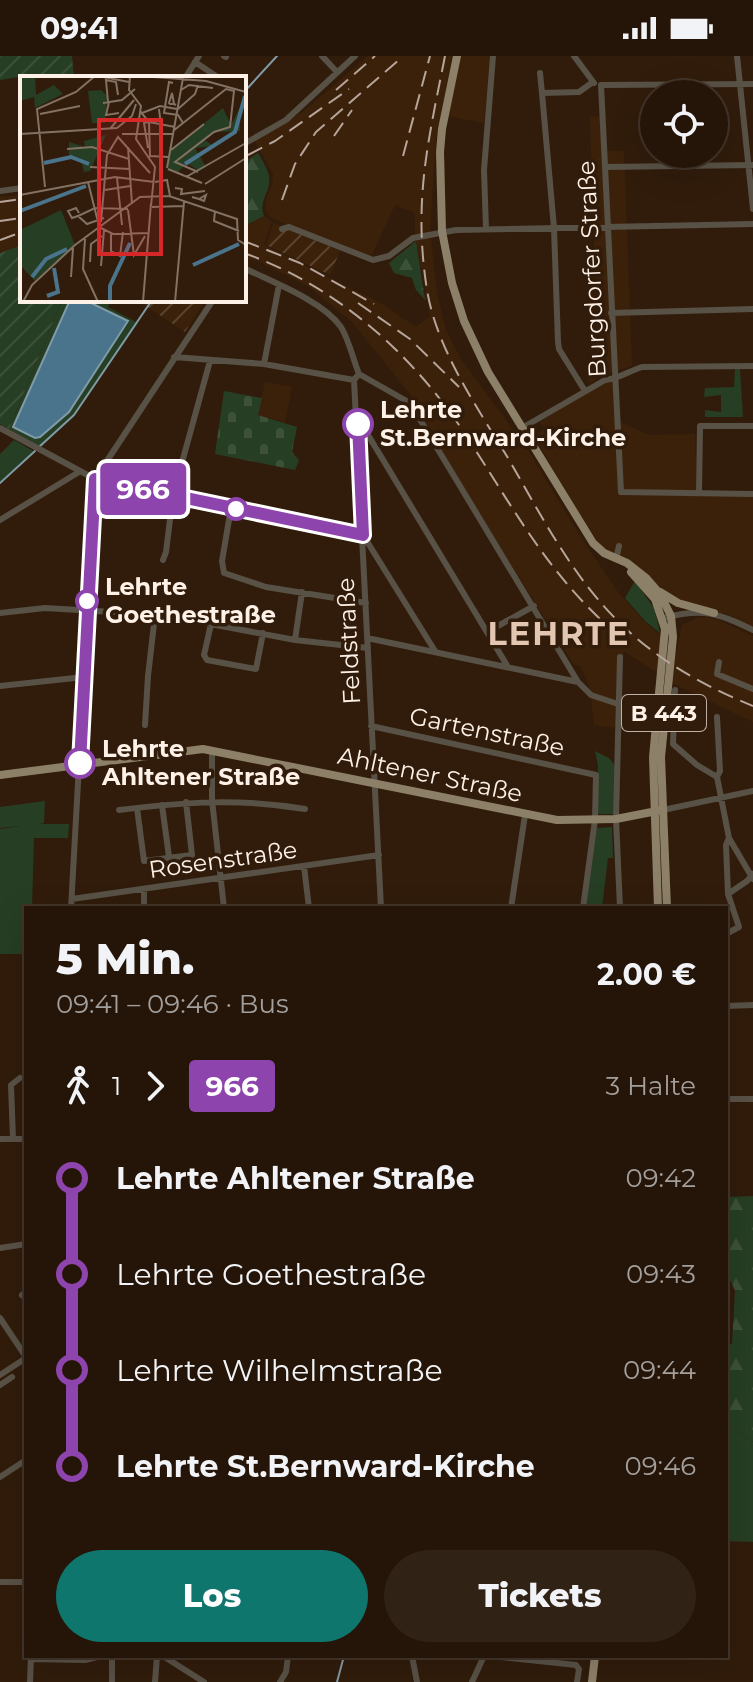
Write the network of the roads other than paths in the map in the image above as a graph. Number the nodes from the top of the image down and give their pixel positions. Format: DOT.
graph roads {
  1 [pos="322,56"];
  2 [pos="355,56"];
  3 [pos="457,56"];
  4 [pos="493,56"];
  5 [pos="574,56"];
  6 [pos="737,56"];
  7 [pos="197,59"];
  8 [pos="337,72"];
  9 [pos="540,73"];
  10 [pos="186,76"];
  11 [pos="217,76"];
  12 [pos="593,82"];
  13 [pos="728,84"];
  14 [pos="740,84"];
  15 [pos="753,84"];
  16 [pos="601,85"];
  17 [pos="640,85"];
  18 [pos="542,93"];
  19 [pos="246,143"];
  20 [pos="751,165"];
  21 [pos="605,167"];
  22 [pos="20,188"];
  23 [pos="0,191"];
  24 [pos="753,209"];
  25 [pos="753,224"];
  26 [pos="608,227"];
  27 [pos="554,228"];
  28 [pos="282,229"];
  29 [pos="486,229"];
  30 [pos="442,231"];
  31 [pos="246,269"];
  32 [pos="279,285"];
  33 [pos="212,302"];
  34 [pos="753,309"];
  35 [pos="611,313"];
  36 [pos="174,357"];
  37 [pos="210,361"];
  38 [pos="264,364"];
  39 [pos="753,366"];
  40 [pos="356,377"];
  41 [pos="615,379"];
  42 [pos="585,391"];
  43 [pos="358,418"];
  44 [pos="753,426"];
  45 [pos="522,428"];
  46 [pos="3,430"];
  47 [pos="79,472"];
  48 [pos="95,479"];
  49 [pos="699,493"];
  50 [pos="753,494"];
  51 [pos="173,495"];
  52 [pos="231,508"];
  53 [pos="0,520"];
  54 [pos="363,535"];
  55 [pos="619,546"];
  56 [pos="616,559"];
  57 [pos="163,560"];
  58 [pos="656,589"];
  59 [pos="302,592"];
  60 [pos="366,603"];
  61 [pos="534,606"];
  62 [pos="87,610"];
  63 [pos="0,613"];
  64 [pos="714,613"];
  65 [pos="155,615"];
  66 [pos="667,617"];
  67 [pos="211,624"];
  68 [pos="753,630"];
  69 [pos="487,632"];
  70 [pos="263,633"];
  71 [pos="367,638"];
  72 [pos="295,640"];
  73 [pos="368,648"];
  74 [pos="435,651"];
  75 [pos="620,657"];
  76 [pos="719,662"];
  77 [pos="508,667"];
  78 [pos="84,677"];
  79 [pos="578,682"];
  80 [pos="0,686"];
  81 [pos="753,689"];
  82 [pos="675,690"];
  83 [pos="618,704"];
  84 [pos="717,717"];
  85 [pos="145,725"];
  86 [pos="371,726"];
  87 [pos="212,750"];
  88 [pos="80,763"];
  89 [pos="0,775"];
  90 [pos="717,777"];
  91 [pos="375,784"];
  92 [pos="753,791"];
  93 [pos="721,797"];
  94 [pos="212,800"];
  95 [pos="186,802"];
  96 [pos="162,805"];
  97 [pos="137,808"];
  98 [pos="305,809"];
  99 [pos="119,810"];
  100 [pos="659,811"];
  101 [pos="525,815"];
  102 [pos="616,819"];
  103 [pos="595,820"];
  104 [pos="729,838"];
  105 [pos="379,855"];
  106 [pos="169,857"];
  107 [pos="304,866"];
  108 [pos="752,876"];
  109 [pos="220,878"];
  110 [pos="144,889"];
  111 [pos="728,894"];
  112 [pos="72,899"];
  113 [pos="71,906"];
  114 [pos="144,906"];
  115 [pos="224,906"];
  116 [pos="309,906"];
  117 [pos="381,906"];
  118 [pos="511,906"];
  119 [pos="583,906"];
  120 [pos="620,906"];
  121 [pos="658,906"];
  122 [pos="667,906"];
  123 [pos="728,933"];
  124 [pos="753,1005"];
  125 [pos="728,1006"];
  126 [pos="20,1078"];
  127 [pos="728,1099"];
  128 [pos="753,1099"];
  129 [pos="0,1139"];
  130 [pos="13,1139"];
  131 [pos="24,1139"];
  132 [pos="24,1244"];
  133 [pos="0,1248"];
  134 [pos="0,1318"];
  135 [pos="24,1354"];
  136 [pos="24,1358"];
  137 [pos="0,1375"];
  138 [pos="12,1377"];
  139 [pos="0,1385"];
  140 [pos="24,1461"];
  141 [pos="0,1477"];
  142 [pos="0,1582"];
  143 [pos="24,1582"];
  144 [pos="31,1658"];
  145 [pos="49,1658"];
  146 [pos="93,1658"];
  147 [pos="112,1658"];
  148 [pos="157,1658"];
  149 [pos="166,1658"];
  150 [pos="288,1658"];
  151 [pos="412,1658"];
  152 [pos="483,1658"];
  153 [pos="511,1658"];
  154 [pos="595,1658"];
  155 [pos="199,1681"];
  156 [pos="30,1682"];
  157 [pos="112,1682"];
  158 [pos="155,1682"];
  159 [pos="280,1682"];
  160 [pos="417,1682"];
  161 [pos="472,1682"];
  162 [pos="577,1682"];
  163 [pos="592,1682"];
  1 -- 8 [label="street"];
  2 -- 8 [label="street"];
  3 -- 30 [label="main road, B 443"];
  4 -- 29 [label="street"];
  5 -- 12 [label="street"];
  6 -- 14 [label="street"];
  7 -- 10 [label="street"];
  7 -- 11 [label="street"];
  8 -- 19 [label="street"];
  9 -- 18 [label="street"];
  12 -- 16 [label="street"];
  12 -- 18 [label="street"];
  13 -- 14 [label="street"];
  14 -- 15 [label="street"];
  14 -- 20 [label="street"];
  16 -- 17 [label="street"];
  16 -- 21 [label="street, Burgdorfer Straße"];
  18 -- 27 [label="street"];
  20 -- 21 [label="street"];
  20 -- 24 [label="street"];
  21 -- 26 [label="street, Burgdorfer Straße"];
  22 -- 23 [label="street"];
  25 -- 26 [label="street"];
  26 -- 27 [label="street"];
  26 -- 35 [label="street, Burgdorfer Straße"];
  27 -- 29 [label="street"];
  27 -- 42 [label="street"];
  28 -- 30 [label="street"];
  29 -- 30 [label="street"];
  30 -- 45 [label="main road, B 443"];
  31 -- 32 [label="street, Feldstraße"];
  32 -- 38 [label="street"];
  32 -- 40 [label="street, Feldstraße"];
  33 -- 36 [label="street"];
  34 -- 35 [label="street"];
  35 -- 41 [label="street, Burgdorfer Straße"];
  36 -- 37 [label="street"];
  36 -- 48 [label="street"];
  37 -- 38 [label="street"];
  37 -- 51 [label="street"];
  38 -- 40 [label="street"];
  39 -- 41 [label="street"];
  40 -- 43 [label="street, Feldstraße"];
  40 -- 61 [label="street"];
  41 -- 42 [label="street"];
  41 -- 49 [label="street, Burgdorfer Straße"];
  42 -- 45 [label="street"];
  43 -- 54 [label="street, Feldstraße"];
  43 -- 69 [label="street"];
  44 -- 49 [label="street"];
  45 -- 56 [label="main road, B 443"];
  46 -- 47 [label="street"];
  47 -- 48 [label="street"];
  47 -- 53 [label="street"];
  48 -- 51 [label="street"];
  48 -- 62 [label="street"];
  49 -- 50 [label="street"];
  51 -- 52 [label="street"];
  51 -- 57 [label="street"];
  52 -- 54 [label="street"];
  52 -- 59 [label="street"];
  54 -- 60 [label="street, Feldstraße"];
  54 -- 74 [label="street"];
  55 -- 56 [label="street"];
  56 -- 58 [label="main road, B 443"];
  56 -- 66 [label="main road, B 443"];
  58 -- 64 [label="main road"];
  58 -- 66 [label="main road, B 443"];
  59 -- 60 [label="street"];
  59 -- 72 [label="street"];
  60 -- 71 [label="street, Feldstraße"];
  61 -- 69 [label="street"];
  61 -- 79 [label="street"];
  62 -- 63 [label="street"];
  62 -- 65 [label="street"];
  62 -- 78 [label="street"];
  64 -- 66 [label="street"];
  64 -- 68 [label="street"];
  65 -- 67 [label="street"];
  65 -- 85 [label="street"];
  66 -- 100 [label="main road, B 443"];
  67 -- 70 [label="street"];
  67 -- 70 [label="street"];
  69 -- 77 [label="street"];
  70 -- 72 [label="street"];
  71 -- 73 [label="street, Feldstraße"];
  71 -- 74 [label="street"];
  72 -- 73 [label="street"];
  73 -- 86 [label="street, Feldstraße"];
  74 -- 77 [label="street"];
  75 -- 83 [label="street"];
  76 -- 81 [label="street"];
  77 -- 79 [label="street"];
  78 -- 80 [label="street"];
  78 -- 88 [label="street"];
  79 -- 83 [label="street"];
  82 -- 90 [label="street"];
  83 -- 102 [label="street"];
  84 -- 90 [label="street"];
  86 -- 91 [label="street, Feldstraße"];
  86 -- 103 [label="street, Gartenstraße"];
  87 -- 88 [label="main road, Ahltener Straße"];
  87 -- 91 [label="main road, Ahltener Straße"];
  87 -- 94 [label="street"];
  88 -- 89 [label="main road, Ahltener Straße"];
  88 -- 112 [label="street"];
  90 -- 93 [label="street"];
  91 -- 101 [label="main road, Ahltener Straße"];
  91 -- 105 [label="street, Feldstraße"];
  92 -- 93 [label="street"];
  93 -- 100 [label="street"];
  93 -- 104 [label="street"];
  94 -- 95 [label="street"];
  94 -- 98 [label="street"];
  94 -- 109 [label="street"];
  95 -- 96 [label="street"];
  95 -- 106 [label="street"];
  96 -- 97 [label="street"];
  96 -- 106 [label="street"];
  97 -- 99 [label="street"];
  97 -- 106 [label="street"];
  100 -- 102 [label="main road, Ahltener Straße"];
  100 -- 121 [label="main road, B 443"];
  100 -- 122 [label="main road, B 443"];
  101 -- 103 [label="main road, Ahltener Straße"];
  101 -- 118 [label="street"];
  102 -- 103 [label="main road, Ahltener Straße"];
  102 -- 120 [label="street"];
  103 -- 119 [label="street"];
  104 -- 108 [label="street"];
  104 -- 111 [label="street"];
  105 -- 107 [label="street, Rosenstraße"];
  105 -- 117 [label="street, Feldstraße"];
  107 -- 109 [label="street, Rosenstraße"];
  107 -- 116 [label="street"];
  108 -- 111 [label="street"];
  109 -- 110 [label="street, Rosenstraße"];
  109 -- 115 [label="street"];
  110 -- 112 [label="street, Rosenstraße"];
  110 -- 114 [label="street"];
  111 -- 123 [label="street"];
  112 -- 113 [label="street"];
  124 -- 125 [label="street"];
  126 -- 130 [label="street"];
  127 -- 128 [label="street"];
  129 -- 130 [label="street"];
  130 -- 131 [label="street"];
  132 -- 133 [label="street"];
  134 -- 135 [label="street"];
  136 -- 137 [label="street"];
  138 -- 139 [label="street"];
  140 -- 141 [label="street"];
  142 -- 143 [label="street"];
  144 -- 156 [label="street"];
  145 -- 146 [label="street"];
  147 -- 157 [label="street"];
  148 -- 158 [label="street"];
  149 -- 155 [label="street"];
  150 -- 159 [label="street"];
  151 -- 160 [label="street"];
  152 -- 161 [label="street"];
  153 -- 162 [label="street"];
  154 -- 163 [label="main road"];
}
